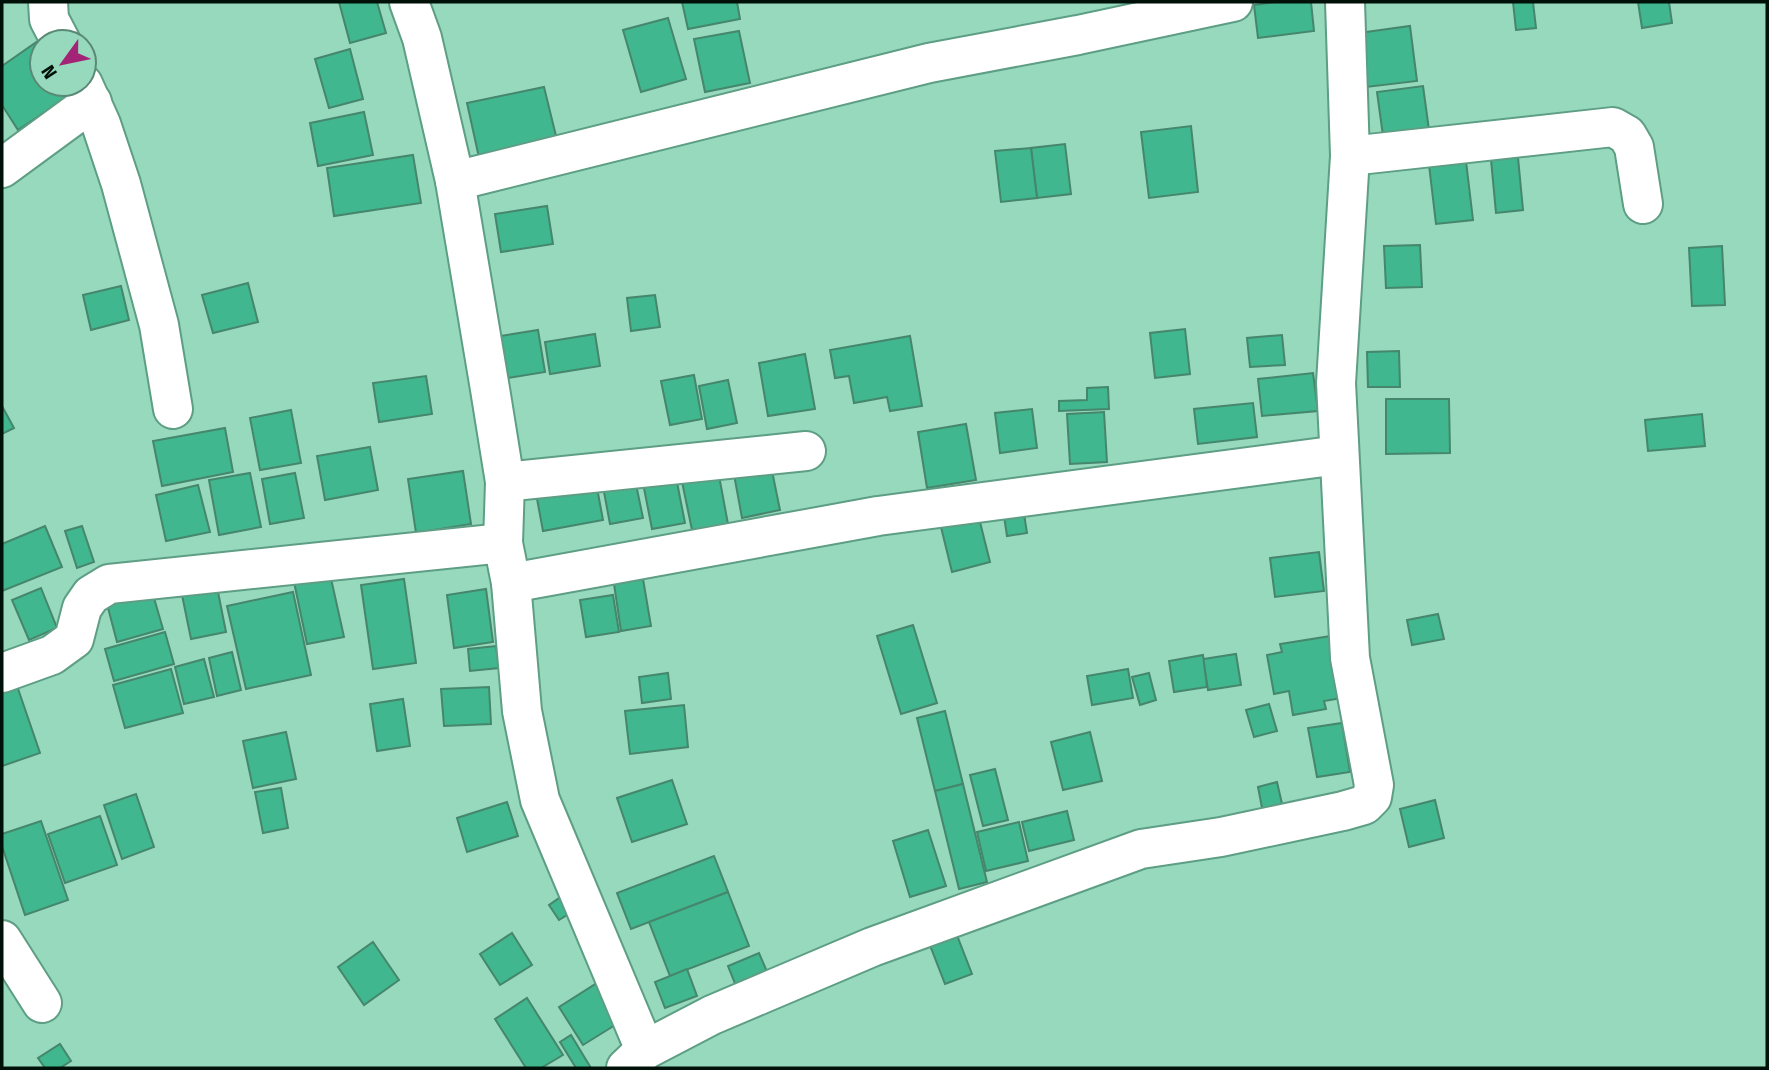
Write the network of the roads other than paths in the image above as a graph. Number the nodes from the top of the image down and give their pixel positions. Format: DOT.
graph roads {
  1 [pos="48,2"];
  2 [pos="409,2"];
  3 [pos="1233,2"];
  4 [pos="1345,2"];
  5 [pos="54,28"];
  6 [pos="81,98"];
  7 [pos="89,98"];
  8 [pos="1350,156"];
  9 [pos="2,168"];
  10 [pos="455,181"];
  11 [pos="1643,204"];
  12 [pos="173,409"];
  13 [pos="806,451"];
  14 [pos="1339,454"];
  15 [pos="505,482"];
  16 [pos="503,543"];
  17 [pos="511,583"];
  18 [pos="2,673"];
  19 [pos="2,940"];
  20 [pos="43,1003"];
  21 [pos="635,1059"];
  1 -- 5 [label="street"];
  2 -- 10 [label="street"];
  3 -- 10 [label="street"];
  4 -- 8 [label="street"];
  6 -- 9 [label="street"];
  7 -- 12 [label="street"];
  8 -- 11 [label="street"];
  8 -- 14 [label="street"];
  10 -- 15 [label="street"];
  13 -- 15 [label="street"];
  14 -- 17 [label="street"];
  14 -- 21 [label="street"];
  15 -- 16 [label="street"];
  16 -- 17 [label="street"];
  16 -- 18 [label="street"];
  17 -- 21 [label="street"];
  19 -- 20 [label="street"];
}
